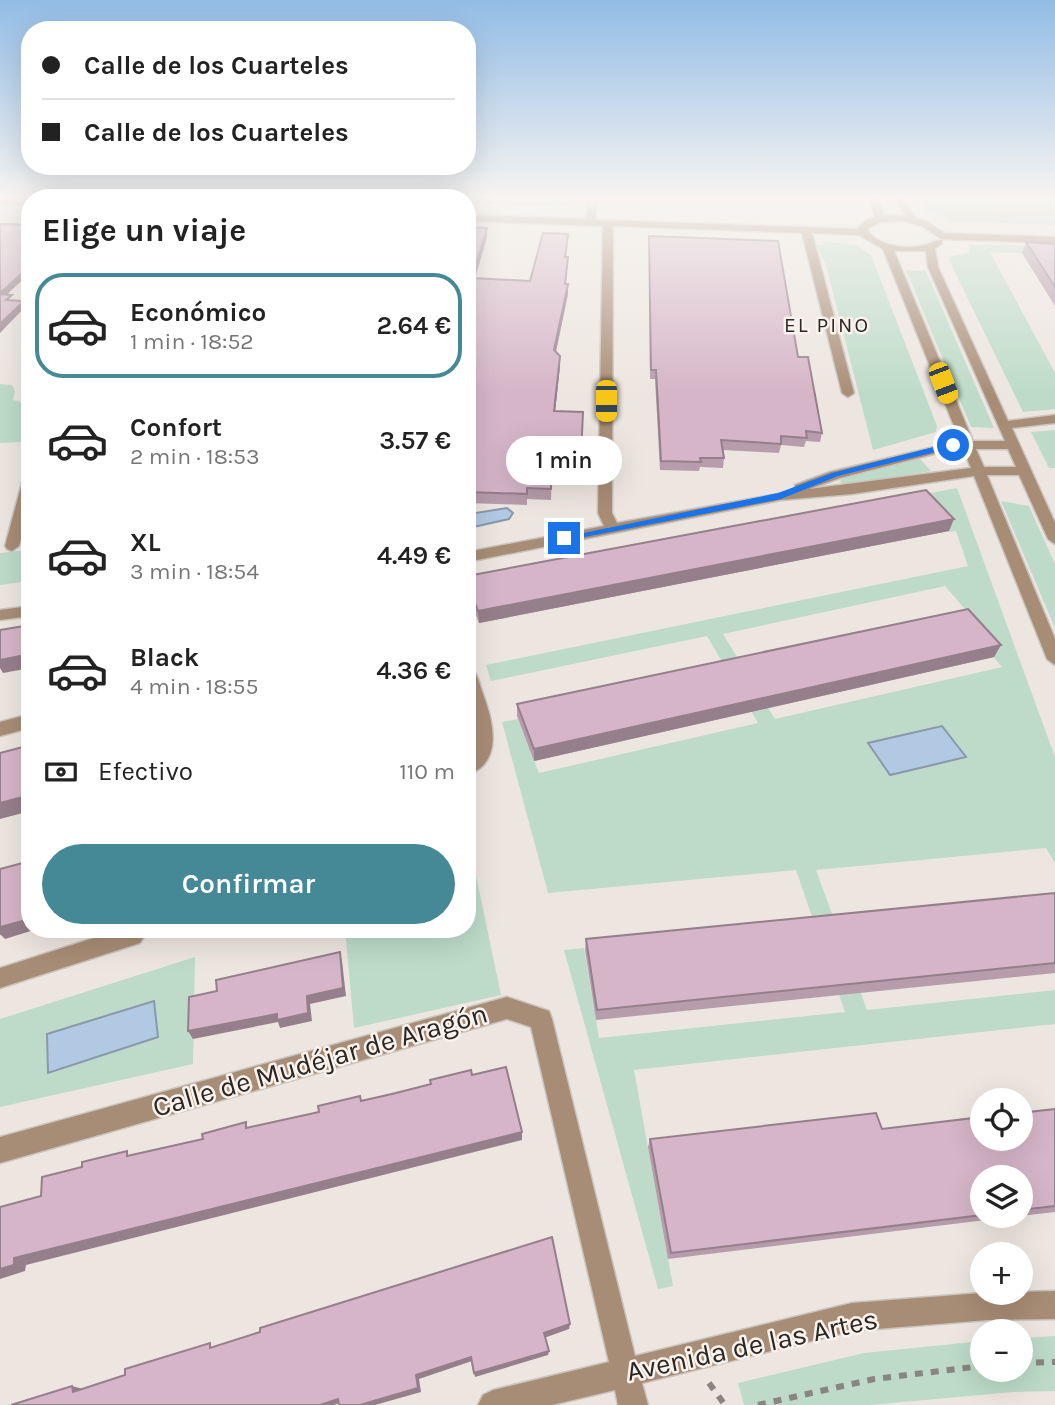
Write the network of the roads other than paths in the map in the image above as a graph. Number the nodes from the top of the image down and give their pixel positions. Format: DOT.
graph roads {
  1 [pos="607,264"];
  2 [pos="815,264"];
  3 [pos="897,264"];
  4 [pos="932,264"];
  5 [pos="848,393"];
  6 [pos="1055,419"];
  7 [pos="1003,425"];
  8 [pos="967,444"];
  9 [pos="1013,445"];
  10 [pos="979,471"];
  11 [pos="1023,471"];
  12 [pos="781,496"];
  13 [pos="21,512"];
  14 [pos="612,528"];
  15 [pos="1055,539"];
  16 [pos="12,546"];
  17 [pos="476,555"];
  18 [pos="21,612"];
  19 [pos="0,615"];
  20 [pos="1055,659"];
  21 [pos="476,703"];
  22 [pos="21,723"];
  23 [pos="0,729"];
  24 [pos="476,763"];
  25 [pos="126,938"];
  26 [pos="0,978"];
  27 [pos="0,1150"];
  28 [pos="1055,1305"];
  29 [pos="624,1372"];
  30 [pos="493,1405"];
  31 [pos="633,1405"];
  1 -- 14 [label="street"];
  2 -- 5 [label="street"];
  3 -- 8 [label="street"];
  4 -- 7 [label="street"];
  6 -- 7 [label="street"];
  7 -- 9 [label="street"];
  8 -- 9 [label="street"];
  8 -- 10 [label="street"];
  8 -- 12 [label="street"];
  9 -- 11 [label="street"];
  10 -- 11 [label="street"];
  10 -- 12 [label="street"];
  10 -- 20 [label="street"];
  11 -- 15 [label="street"];
  12 -- 14 [label="street"];
  13 -- 16 [label="street"];
  14 -- 17 [label="street"];
  18 -- 19 [label="street"];
  21 -- 24 [label="street"];
  22 -- 23 [label="street"];
  25 -- 26 [label="street"];
  27 -- 29 [label="street, Calle de Mudéjar de Aragón"];
  28 -- 29 [label="street, Avenida de las Artes"];
  29 -- 30 [label="street, Avenida de las Artes"];
  29 -- 31 [label="street, Calle de Mudéjar de Aragón"];
}
